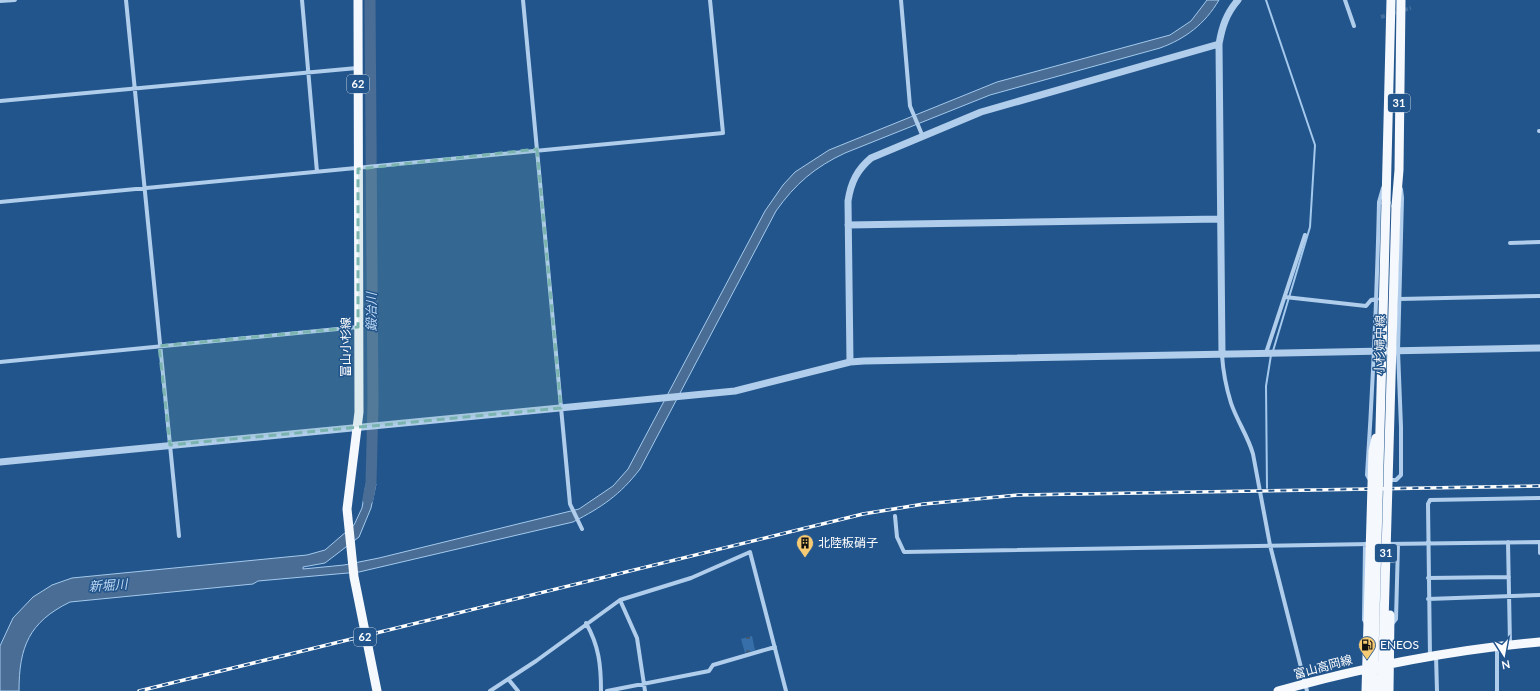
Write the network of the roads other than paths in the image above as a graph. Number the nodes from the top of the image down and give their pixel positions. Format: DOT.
graph roads {
  1 [pos="15,0"];
  2 [pos="126,0"];
  3 [pos="302,0"];
  4 [pos="358,0"];
  5 [pos="523,0"];
  6 [pos="710,0"];
  7 [pos="901,0"];
  8 [pos="1238,0"];
  9 [pos="1345,0"];
  10 [pos="1392,0"];
  11 [pos="1401,0"];
  12 [pos="0,1"];
  13 [pos="1354,26"];
  14 [pos="1219,44"];
  15 [pos="358,68"];
  16 [pos="308,73"];
  17 [pos="134,89"];
  18 [pos="0,101"];
  19 [pos="923,137"];
  20 [pos="537,149"];
  21 [pos="360,169"];
  22 [pos="1387,170"];
  23 [pos="1398,170"];
  24 [pos="318,172"];
  25 [pos="144,188"];
  26 [pos="0,202"];
  27 [pos="1220,219"];
  28 [pos="848,225"];
  29 [pos="1305,235"];
  30 [pos="1540,242"];
  31 [pos="1510,243"];
  32 [pos="1540,296"];
  33 [pos="1285,297"];
  34 [pos="1399,299"];
  35 [pos="1377,300"];
  36 [pos="358,327"];
  37 [pos="159,346"];
  38 [pos="1540,348"];
  39 [pos="1398,351"];
  40 [pos="1373,352"];
  41 [pos="1266,353"];
  42 [pos="1222,355"];
  43 [pos="0,362"];
  44 [pos="850,362"];
  45 [pos="561,408"];
  46 [pos="1386,415"];
  47 [pos="361,427"];
  48 [pos="170,445"];
  49 [pos="0,462"];
  50 [pos="1540,498"];
  51 [pos="895,516"];
  52 [pos="582,529"];
  53 [pos="178,536"];
  54 [pos="1508,542"];
  55 [pos="1540,542"];
  56 [pos="1428,543"];
  57 [pos="1365,544"];
  58 [pos="1398,544"];
  59 [pos="1270,545"];
  60 [pos="1540,554"];
  61 [pos="1509,577"];
  62 [pos="1428,578"];
  63 [pos="1540,595"];
  64 [pos="1510,596"];
  65 [pos="1428,599"];
  66 [pos="620,600"];
  67 [pos="586,623"];
  68 [pos="1390,626"];
  69 [pos="1368,639"];
  70 [pos="1540,642"];
  71 [pos="1510,644"];
  72 [pos="1497,646"];
  73 [pos="775,647"];
  74 [pos="1433,656"];
  75 [pos="1390,664"];
  76 [pos="1367,668"];
  77 [pos="509,680"];
  78 [pos="643,683"];
  79 [pos="1306,687"];
  80 [pos="377,691"];
  81 [pos="490,691"];
  82 [pos="518,691"];
  83 [pos="601,691"];
  84 [pos="607,691"];
  85 [pos="645,691"];
  86 [pos="786,691"];
  87 [pos="1278,691"];
  88 [pos="1366,691"];
  89 [pos="1373,691"];
  90 [pos="1382,691"];
  91 [pos="1389,691"];
  92 [pos="1436,691"];
  93 [pos="1497,691"];
  1 -- 12 [label="street"];
  2 -- 17 [label="street"];
  3 -- 16 [label="street"];
  4 -- 15 [label="main road, 富山小杉線 / 62"];
  5 -- 20 [label="street"];
  6 -- 20 [label="street"];
  7 -- 19 [label="street"];
  8 -- 14 [label="street"];
  9 -- 13 [label="street"];
  10 -- 22 [label="main road, 小杉婦中線 / 31"];
  11 -- 23 [label="main road, 小杉婦中線 / 31"];
  14 -- 19 [label="street"];
  14 -- 27 [label="street"];
  15 -- 16 [label="street"];
  15 -- 21 [label="main road, 富山小杉線 / 62"];
  16 -- 17 [label="street"];
  16 -- 24 [label="street"];
  17 -- 18 [label="street"];
  17 -- 25 [label="street"];
  19 -- 28 [label="street"];
  20 -- 21 [label="street"];
  20 -- 45 [label="street"];
  21 -- 24 [label="street"];
  21 -- 36 [label="main road, 富山小杉線 / 62"];
  22 -- 35 [label="street"];
  22 -- 46 [label="main road, 小杉婦中線 / 31, bridge"];
  23 -- 34 [label="street"];
  23 -- 46 [label="main road, 小杉婦中線 / 31, bridge"];
  24 -- 25 [label="street"];
  25 -- 26 [label="street"];
  25 -- 37 [label="street"];
  27 -- 28 [label="street"];
  27 -- 42 [label="street"];
  28 -- 44 [label="street"];
  29 -- 33 [label="street"];
  30 -- 31 [label="street"];
  32 -- 34 [label="street"];
  33 -- 35 [label="street"];
  33 -- 41 [label="street"];
  34 -- 39 [label="street"];
  35 -- 40 [label="street"];
  36 -- 37 [label="street"];
  36 -- 47 [label="main road, 富山小杉線 / 62"];
  37 -- 43 [label="street"];
  37 -- 48 [label="street"];
  38 -- 39 [label="street"];
  39 -- 40 [label="street"];
  39 -- 40 [label="street"];
  40 -- 41 [label="street"];
  41 -- 42 [label="street"];
  42 -- 44 [label="street"];
  42 -- 59 [label="street"];
  44 -- 45 [label="street"];
  45 -- 47 [label="street"];
  45 -- 52 [label="street"];
  46 -- 68 [label="main road, 31, bridge"];
  46 -- 69 [label="main road, 31, bridge"];
  46 -- 89 [label="main road, 小杉婦中線 / 31, bridge"];
  46 -- 90 [label="main road, 小杉婦中線 / 31, bridge"];
  47 -- 48 [label="street"];
  47 -- 80 [label="main road, 富山小杉線 / 62"];
  48 -- 49 [label="street"];
  48 -- 53 [label="street"];
  50 -- 56 [label="street"];
  51 -- 59 [label="street"];
  54 -- 55 [label="street"];
  54 -- 56 [label="street"];
  54 -- 61 [label="street"];
  55 -- 60 [label="street"];
  56 -- 58 [label="street"];
  56 -- 62 [label="street"];
  57 -- 58 [label="street"];
  57 -- 59 [label="street"];
  57 -- 69 [label="street"];
  58 -- 68 [label="street"];
  59 -- 79 [label="street"];
  61 -- 62 [label="street"];
  61 -- 64 [label="street"];
  62 -- 65 [label="street"];
  63 -- 64 [label="street"];
  64 -- 65 [label="street"];
  64 -- 71 [label="street"];
  65 -- 74 [label="street"];
  66 -- 67 [label="street"];
  66 -- 73 [label="street"];
  66 -- 78 [label="street"];
  67 -- 77 [label="street"];
  67 -- 83 [label="street"];
  68 -- 75 [label="main road, 31"];
  69 -- 76 [label="main road, 31"];
  70 -- 71 [label="main road, 富山高岡線"];
  71 -- 72 [label="main road, 富山高岡線"];
  72 -- 74 [label="main road, 富山高岡線"];
  72 -- 93 [label="street"];
  73 -- 78 [label="street"];
  73 -- 86 [label="street"];
  74 -- 75 [label="main road, 富山高岡線"];
  74 -- 92 [label="street"];
  75 -- 76 [label="main road, 富山高岡線"];
  75 -- 91 [label="main road, 31"];
  76 -- 79 [label="main road, 富山高岡線"];
  76 -- 88 [label="main road, 31"];
  77 -- 81 [label="street"];
  77 -- 82 [label="street"];
  78 -- 84 [label="street"];
  78 -- 85 [label="street"];
  79 -- 87 [label="main road, 富山高岡線"];
}
